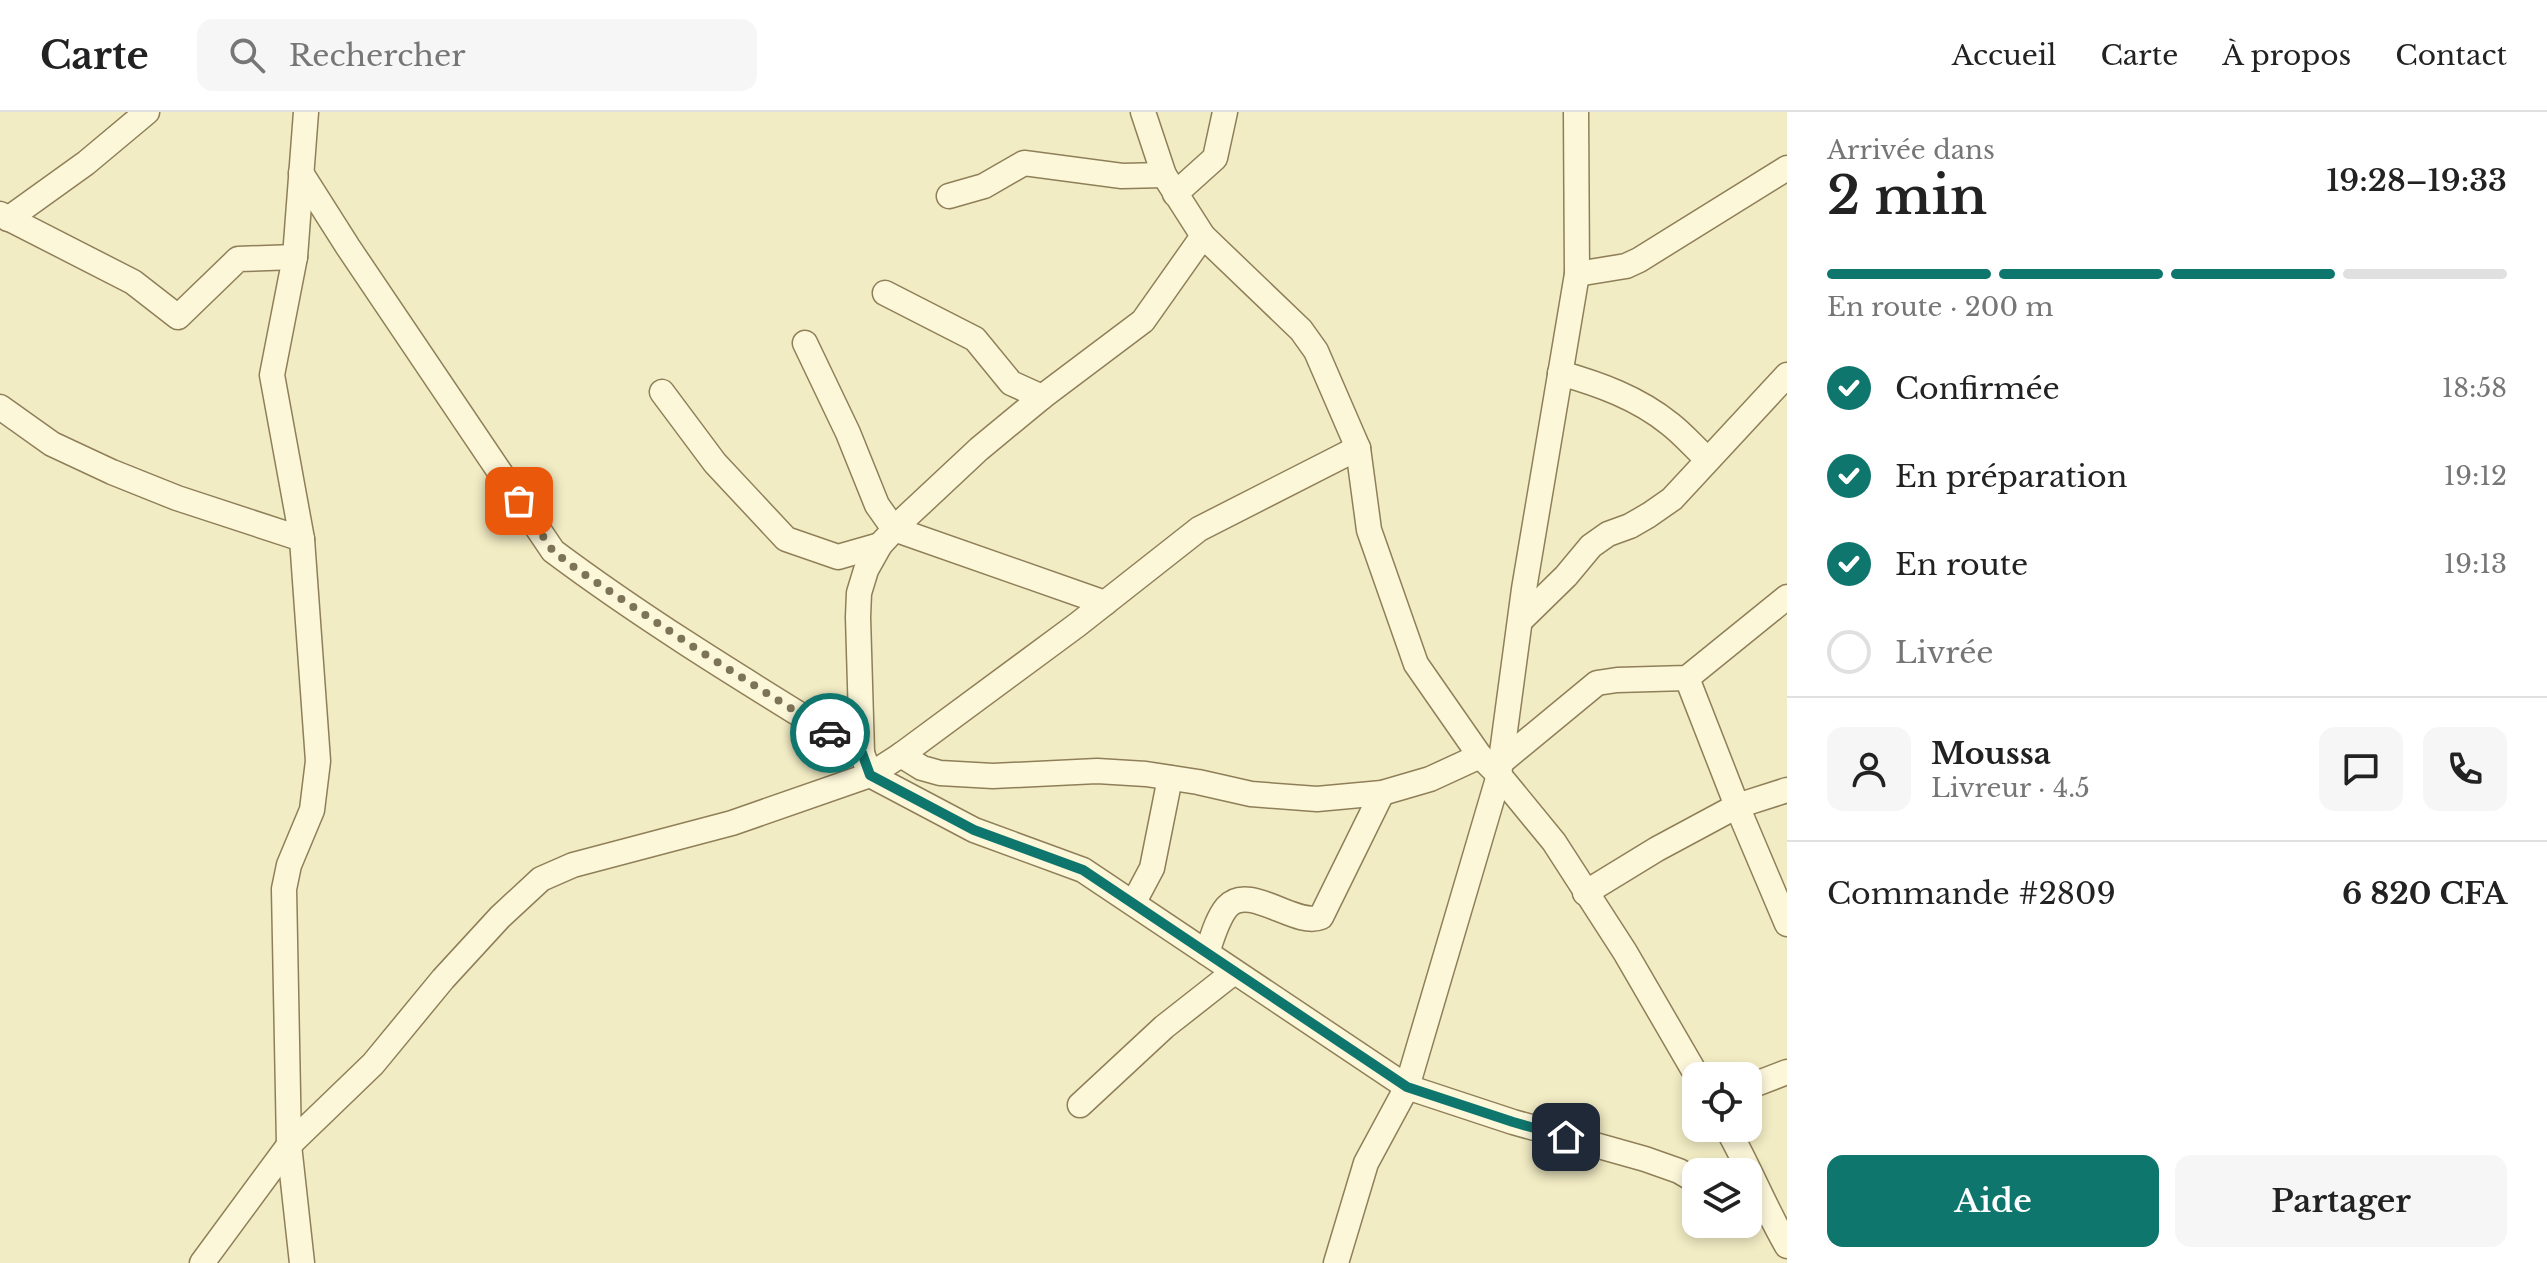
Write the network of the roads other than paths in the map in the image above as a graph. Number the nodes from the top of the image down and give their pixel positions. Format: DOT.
graph roads {
  1 [pos="147,112"];
  2 [pos="306,112"];
  3 [pos="1143,112"];
  4 [pos="1225,112"];
  5 [pos="1576,112"];
  6 [pos="301,173"];
  7 [pos="1784,174"];
  8 [pos="1169,185"];
  9 [pos="949,196"];
  10 [pos="4,217"];
  11 [pos="1203,236"];
  12 [pos="295,257"];
  13 [pos="1577,274"];
  14 [pos="885,293"];
  15 [pos="805,343"];
  16 [pos="1560,373"];
  17 [pos="1787,375"];
  18 [pos="662,392"];
  19 [pos="1042,397"];
  20 [pos="0,407"];
  21 [pos="1358,448"];
  22 [pos="1707,459"];
  23 [pos="887,537"];
  24 [pos="302,539"];
  25 [pos="1787,597"];
  26 [pos="1105,603"];
  27 [pos="1521,620"];
  28 [pos="1687,678"];
  29 [pos="901,755"];
  30 [pos="866,764"];
  31 [pos="1493,765"];
  32 [pos="1170,778"];
  33 [pos="1787,790"];
  34 [pos="1382,793"];
  35 [pos="1737,806"];
  36 [pos="1585,893"];
  37 [pos="1134,902"];
  38 [pos="1787,924"];
  39 [pos="1207,953"];
  40 [pos="1234,972"];
  41 [pos="1689,1062"];
  42 [pos="1787,1072"];
  43 [pos="1762,1082"];
  44 [pos="1407,1087"];
  45 [pos="1080,1105"];
  46 [pos="1735,1142"];
  47 [pos="289,1145"];
  48 [pos="1682,1173"];
  49 [pos="1762,1224"];
  50 [pos="1784,1241"];
  51 [pos="202,1263"];
  52 [pos="302,1263"];
  53 [pos="1336,1263"];
  1 -- 10 [label="street"];
  2 -- 6 [label="street"];
  3 -- 8 [label="street"];
  4 -- 8 [label="street"];
  5 -- 13 [label="street"];
  6 -- 12 [label="street"];
  6 -- 30 [label="street"];
  7 -- 13 [label="street"];
  8 -- 9 [label="street"];
  8 -- 11 [label="street"];
  10 -- 12 [label="street"];
  11 -- 19 [label="street"];
  11 -- 21 [label="street"];
  12 -- 24 [label="street"];
  13 -- 16 [label="street"];
  14 -- 19 [label="street"];
  15 -- 23 [label="street"];
  16 -- 22 [label="street"];
  16 -- 27 [label="street"];
  17 -- 22 [label="street"];
  18 -- 23 [label="street"];
  19 -- 23 [label="street"];
  20 -- 24 [label="street"];
  21 -- 26 [label="street"];
  21 -- 31 [label="street"];
  22 -- 27 [label="street"];
  23 -- 26 [label="street"];
  23 -- 30 [label="street"];
  24 -- 47 [label="street"];
  25 -- 28 [label="street"];
  26 -- 29 [label="street"];
  27 -- 31 [label="street"];
  28 -- 31 [label="street"];
  28 -- 35 [label="street"];
  29 -- 30 [label="street"];
  29 -- 32 [label="street"];
  30 -- 37 [label="street"];
  30 -- 47 [label="street"];
  31 -- 34 [label="street"];
  31 -- 36 [label="street"];
  31 -- 44 [label="street"];
  32 -- 34 [label="street"];
  32 -- 37 [label="street"];
  33 -- 35 [label="street"];
  34 -- 39 [label="street"];
  35 -- 36 [label="street"];
  35 -- 38 [label="street"];
  36 -- 41 [label="street"];
  37 -- 39 [label="street"];
  39 -- 40 [label="street"];
  40 -- 44 [label="street"];
  40 -- 45 [label="street"];
  42 -- 43 [label="street"];
  44 -- 48 [label="street"];
  44 -- 53 [label="street"];
  46 -- 50 [label="street"];
  47 -- 51 [label="street"];
  47 -- 52 [label="street"];
  49 -- 50 [label="street"];
}
